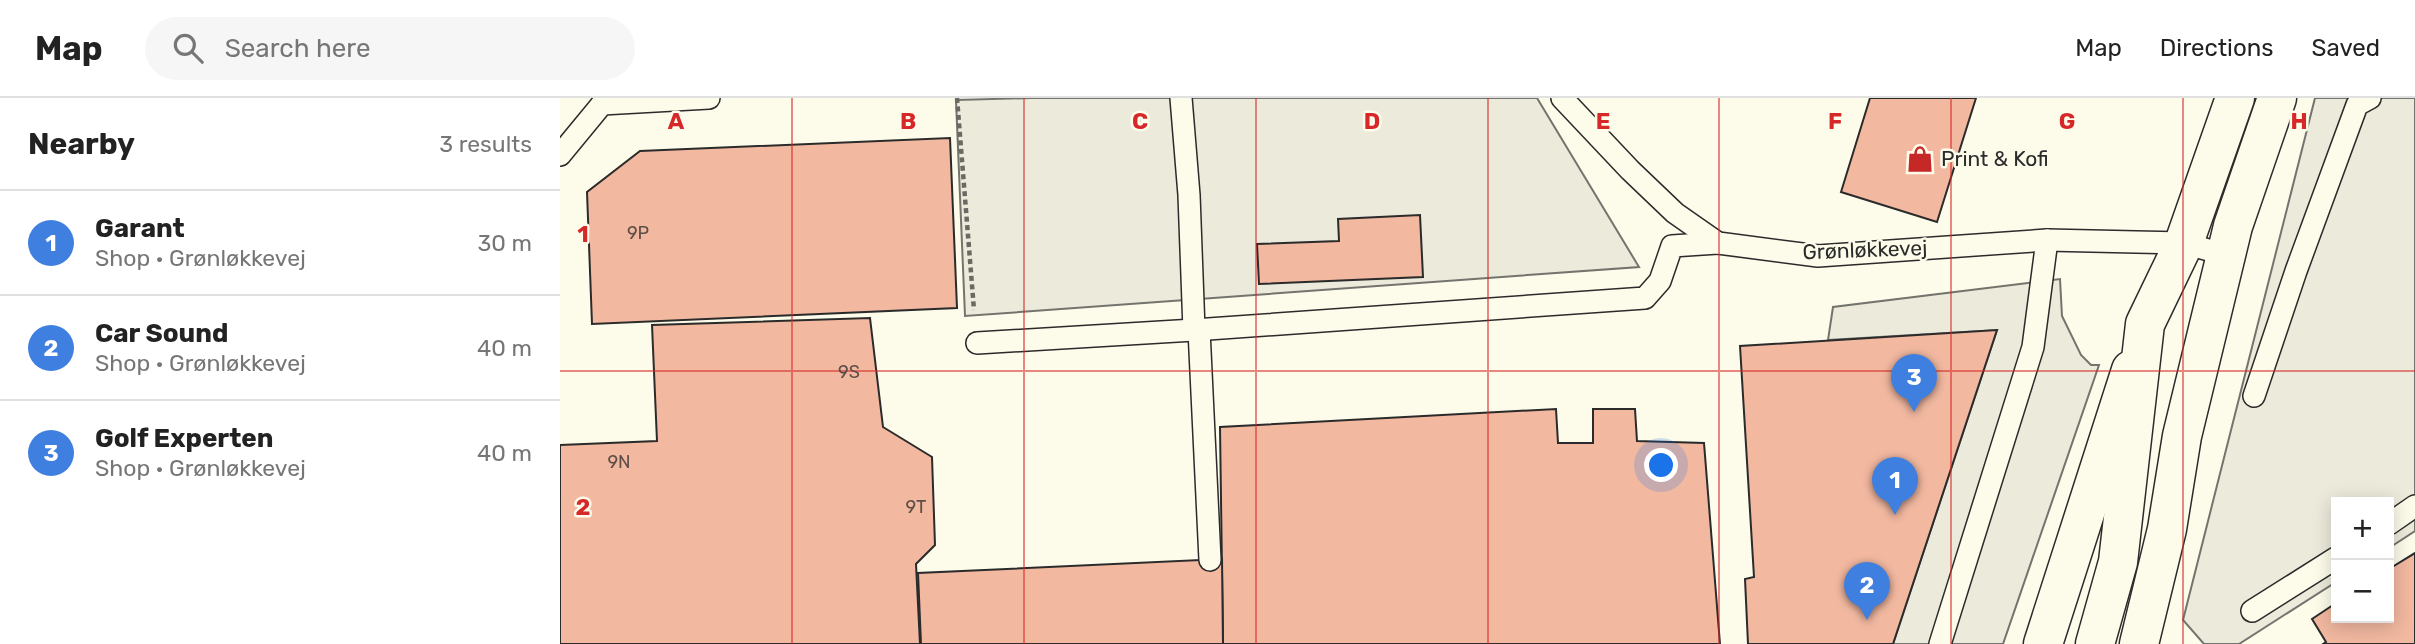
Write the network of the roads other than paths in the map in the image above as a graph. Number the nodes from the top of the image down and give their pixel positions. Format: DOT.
graph roads {
  1 [pos="709,98"];
  2 [pos="1181,98"];
  3 [pos="1562,98"];
  4 [pos="2235,98"];
  5 [pos="2277,98"];
  6 [pos="2357,100"];
  7 [pos="606,101"];
  8 [pos="560,155"];
  9 [pos="2047,240"];
  10 [pos="1718,243"];
  11 [pos="2184,243"];
  12 [pos="2226,255"];
  13 [pos="2145,324"];
  14 [pos="1196,330"];
  15 [pos="977,343"];
  16 [pos="2254,397"];
  17 [pos="2415,506"];
  18 [pos="2394,521"];
  19 [pos="1210,560"];
  20 [pos="2333,560"];
  21 [pos="2252,611"];
  22 [pos="1940,644"];
  23 [pos="2043,644"];
  24 [pos="2095,644"];
  25 [pos="2139,644"];
  1 -- 7 [label="lane"];
  2 -- 14 [label="lane"];
  3 -- 10 [label="lane, Grønløkkevej"];
  4 -- 11 [label="main road"];
  5 -- 12 [label="main road"];
  6 -- 16 [label="lane"];
  7 -- 8 [label="lane"];
  9 -- 10 [label="lane, Grønløkkevej"];
  9 -- 11 [label="lane, Grønløkkevej"];
  9 -- 22 [label="lane"];
  10 -- 14 [label="lane"];
  11 -- 12 [label="lane, Grønløkkevej"];
  11 -- 13 [label="main road"];
  12 -- 25 [label="main road"];
  13 -- 23 [label="main road"];
  13 -- 24 [label="main road"];
  14 -- 15 [label="lane"];
  14 -- 19 [label="lane"];
  17 -- 18 [label="lane"];
  20 -- 21 [label="lane"];
}
